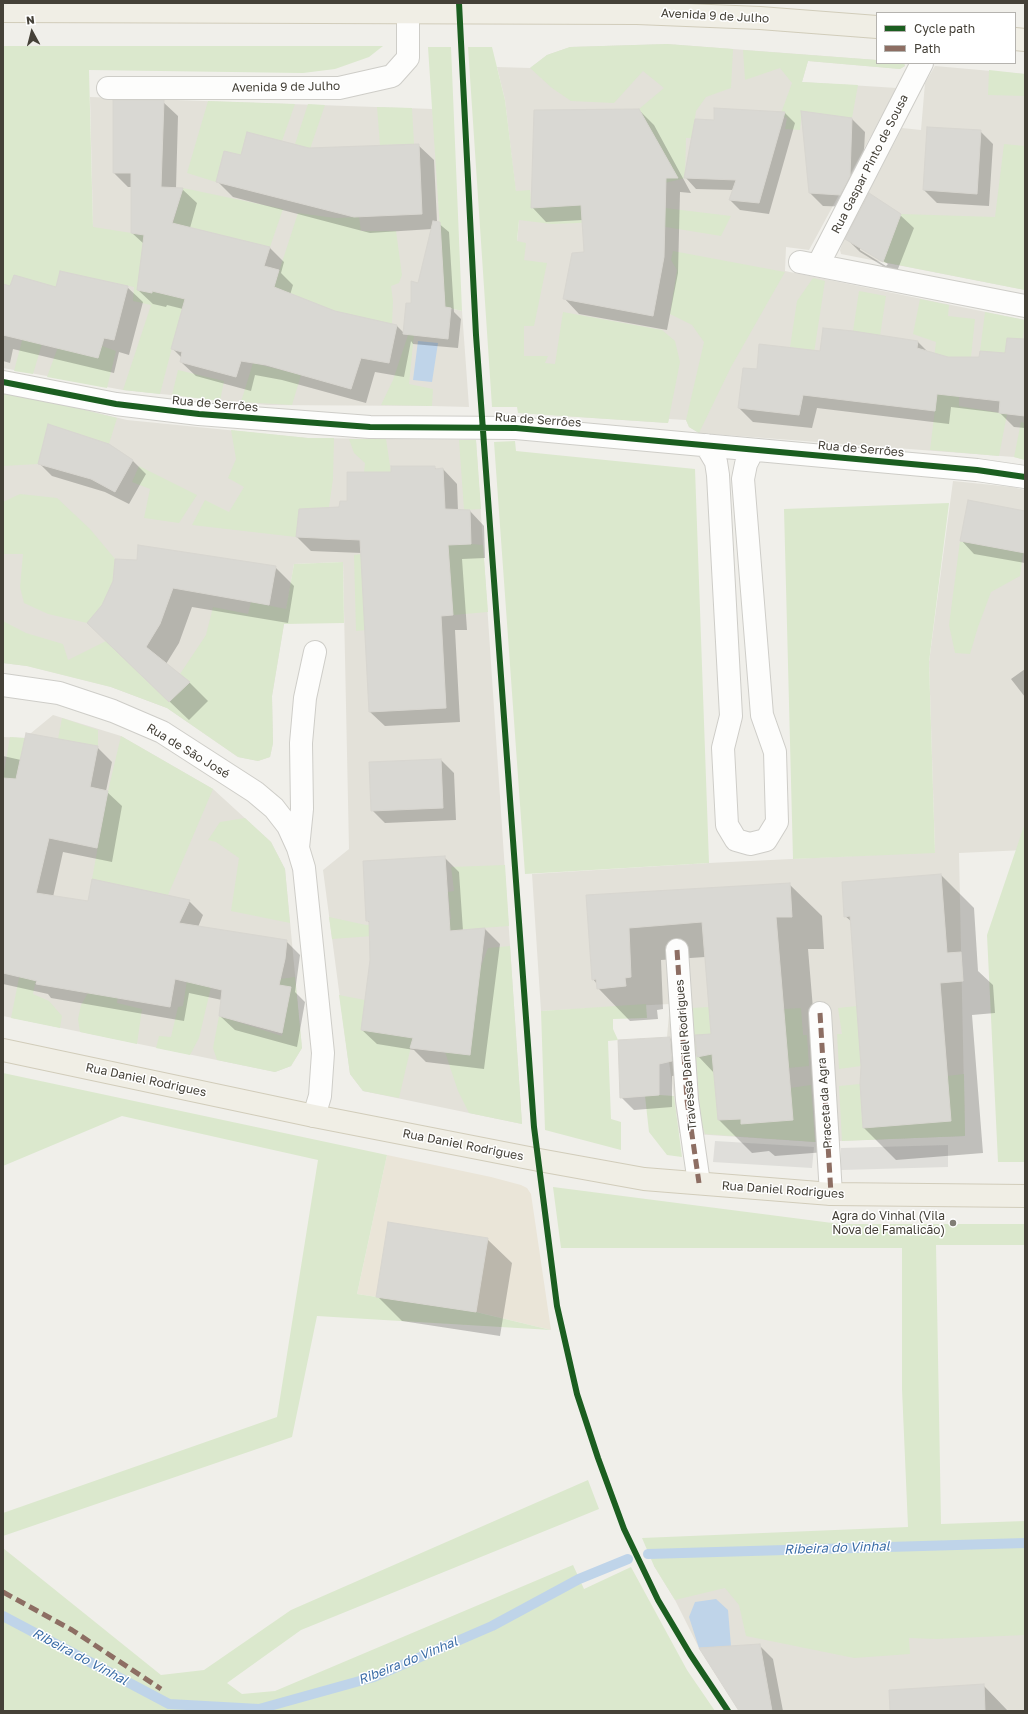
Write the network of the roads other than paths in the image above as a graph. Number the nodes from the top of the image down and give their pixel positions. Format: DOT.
graph roads {
  1 [pos="638,8"];
  2 [pos="3,11"];
  3 [pos="408,12"];
  4 [pos="876,27"];
  5 [pos="921,64"];
  6 [pos="108,88"];
  7 [pos="1025,306"];
  8 [pos="3,382"];
  9 [pos="706,446"];
  10 [pos="753,450"];
  11 [pos="1025,478"];
  12 [pos="315,652"];
  13 [pos="3,685"];
  14 [pos="298,848"];
  15 [pos="677,950"];
  16 [pos="820,1013"];
  17 [pos="3,1050"];
  18 [pos="314,1116"];
  19 [pos="699,1183"];
  20 [pos="831,1194"];
  21 [pos="1025,1196"];
  1 -- 3 [label="main road, Avenida 9 de Julho"];
  1 -- 4 [label="main road, Avenida 9 de Julho"];
  2 -- 3 [label="main road, Avenida 9 de Julho"];
  3 -- 6 [label="street, Avenida 9 de Julho"];
  5 -- 7 [label="street, Rua Gaspar Pinto de Sousa"];
  8 -- 9 [label="street, Rua de Serrões"];
  9 -- 10 [label="street, Rua de Serrões"];
  9 -- 10 [label="street"];
  10 -- 11 [label="street, Rua de Serrões"];
  12 -- 14 [label="street, Rua de São José"];
  13 -- 14 [label="street, Rua de São José"];
  14 -- 18 [label="street, Rua de São José"];
  15 -- 19 [label="street, Travessa Daniel Rodrigues"];
  16 -- 20 [label="street, Praceta da Agra"];
  17 -- 18 [label="main road, Rua Daniel Rodrigues"];
  18 -- 19 [label="main road, Rua Daniel Rodrigues"];
  19 -- 20 [label="main road, Rua Daniel Rodrigues"];
  20 -- 21 [label="main road, Rua Daniel Rodrigues"];
}
